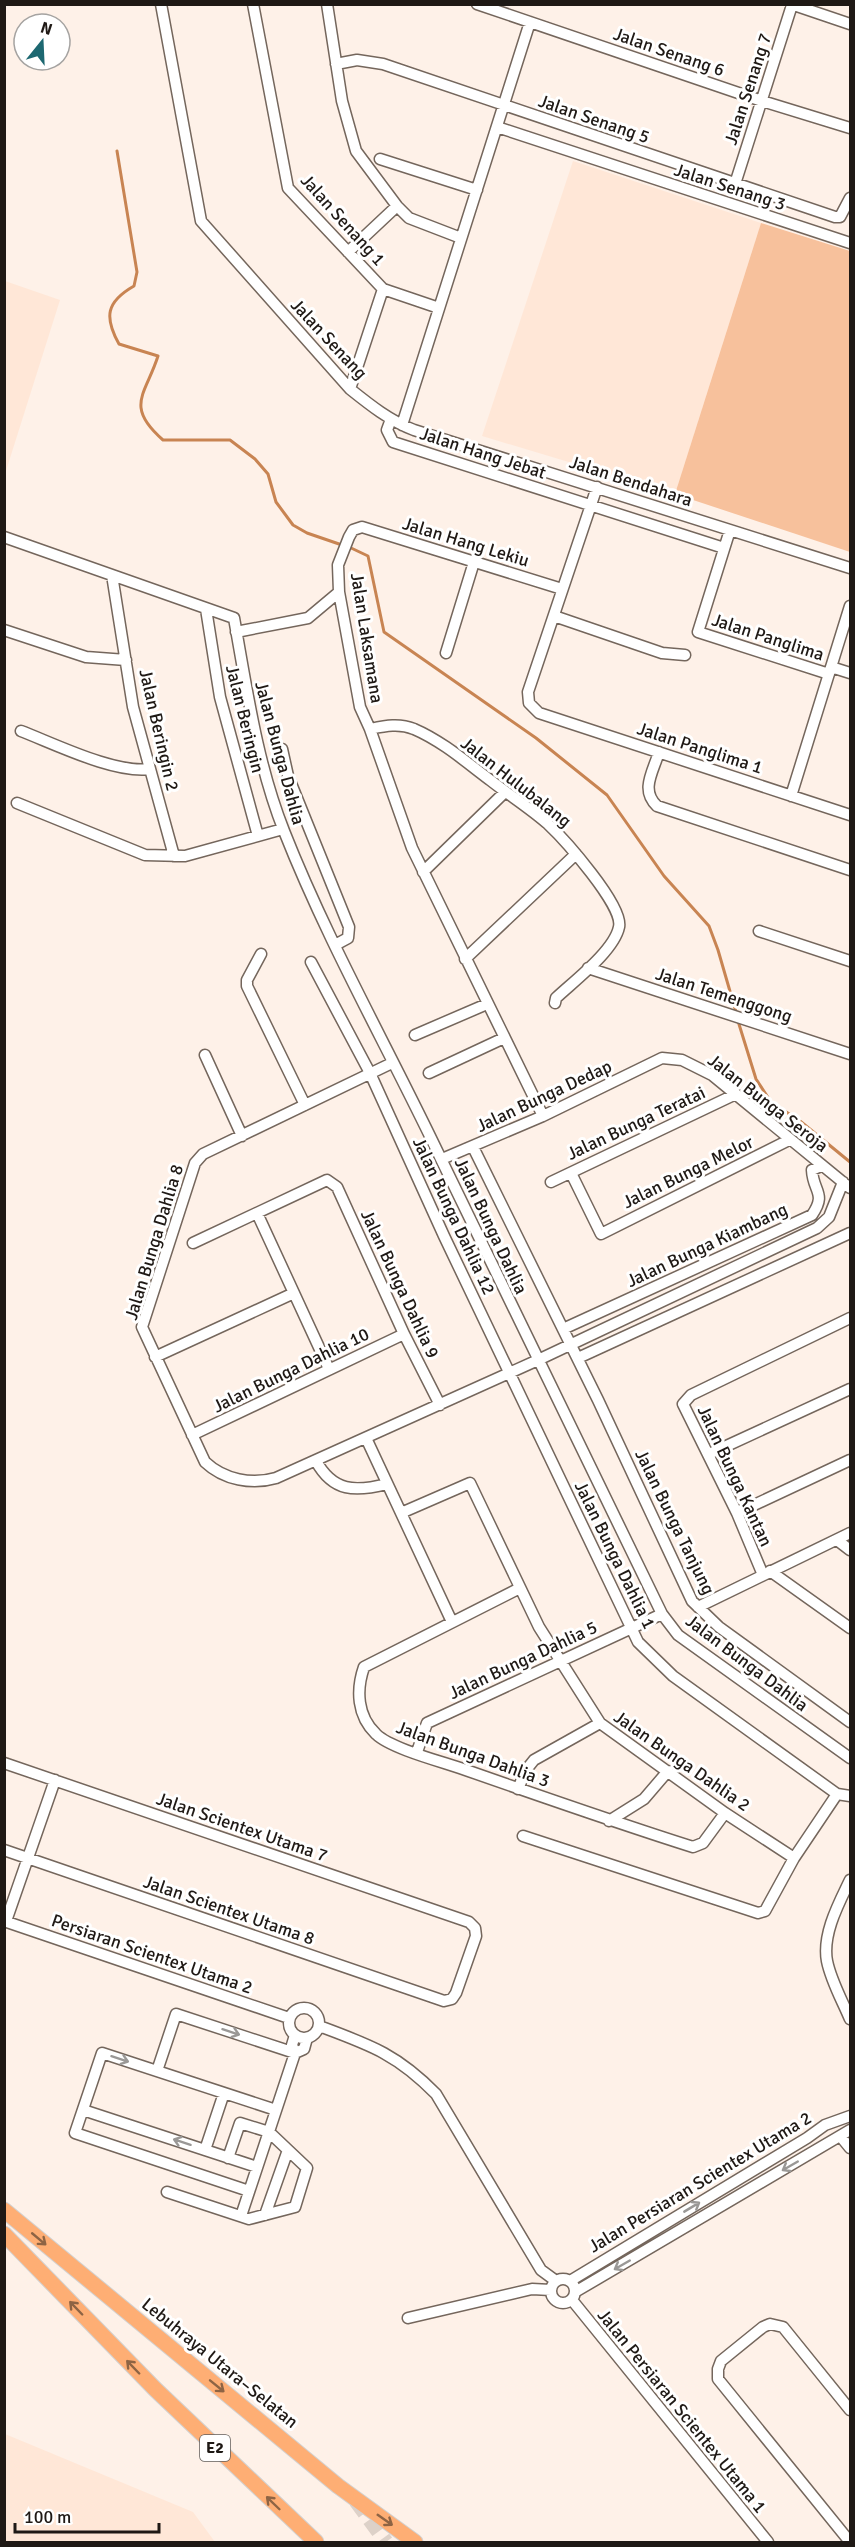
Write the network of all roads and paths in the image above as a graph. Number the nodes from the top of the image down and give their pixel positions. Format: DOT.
graph roads {
  1 [pos="161,4"];
  2 [pos="253,4"];
  3 [pos="327,4"];
  4 [pos="477,4"];
  5 [pos="792,5"];
  6 [pos="530,22"];
  7 [pos="850,24"];
  8 [pos="336,64"];
  9 [pos="762,101"];
  10 [pos="503,106"];
  11 [pos="497,127"];
  12 [pos="850,128"];
  13 [pos="380,159"];
  14 [pos="735,184"];
  15 [pos="477,190"];
  16 [pos="850,198"];
  17 [pos="397,206"];
  18 [pos="461,238"];
  19 [pos="850,243"];
  20 [pos="348,252"];
  21 [pos="383,289"];
  22 [pos="439,308"];
  23 [pos="350,389"];
  24 [pos="391,419"];
  25 [pos="402,425"];
  26 [pos="597,487"];
  27 [pos="591,505"];
  28 [pos="730,530"];
  29 [pos="4,537"];
  30 [pos="349,537"];
  31 [pos="724,548"];
  32 [pos="474,562"];
  33 [pos="850,568"];
  34 [pos="112,576"];
  35 [pos="562,590"];
  36 [pos="339,592"];
  37 [pos="850,606"];
  38 [pos="206,609"];
  39 [pos="554,616"];
  40 [pos="235,627"];
  41 [pos="4,630"];
  42 [pos="446,653"];
  43 [pos="685,655"];
  44 [pos="126,660"];
  45 [pos="830,670"];
  46 [pos="850,673"];
  47 [pos="370,729"];
  48 [pos="21,731"];
  49 [pos="282,749"];
  50 [pos="659,752"];
  51 [pos="150,769"];
  52 [pos="505,792"];
  53 [pos="791,796"];
  54 [pos="17,803"];
  55 [pos="850,815"];
  56 [pos="283,829"];
  57 [pos="258,836"];
  58 [pos="576,854"];
  59 [pos="174,856"];
  60 [pos="850,870"];
  61 [pos="423,872"];
  62 [pos="759,931"];
  63 [pos="335,945"];
  64 [pos="261,954"];
  65 [pos="465,959"];
  66 [pos="850,961"];
  67 [pos="311,962"];
  68 [pos="588,968"];
  69 [pos="555,1003"];
  70 [pos="487,1004"];
  71 [pos="415,1035"];
  72 [pos="504,1038"];
  73 [pos="850,1054"];
  74 [pos="205,1055"];
  75 [pos="659,1060"];
  76 [pos="392,1063"];
  77 [pos="370,1072"];
  78 [pos="429,1074"];
  79 [pos="736,1094"];
  80 [pos="305,1105"];
  81 [pos="543,1116"];
  82 [pos="242,1136"];
  83 [pos="789,1140"];
  84 [pos="473,1147"];
  85 [pos="441,1159"];
  86 [pos="821,1166"];
  87 [pos="571,1173"];
  88 [pos="551,1182"];
  89 [pos="847,1185"];
  90 [pos="256,1213"];
  91 [pos="850,1233"];
  92 [pos="193,1243"];
  93 [pos="294,1293"];
  94 [pos="850,1318"];
  95 [pos="563,1329"];
  96 [pos="404,1334"];
  97 [pos="571,1345"];
  98 [pos="155,1357"];
  99 [pos="578,1358"];
  100 [pos="538,1360"];
  101 [pos="329,1369"];
  102 [pos="510,1373"];
  103 [pos="850,1389"];
  104 [pos="440,1405"];
  105 [pos="192,1435"];
  106 [pos="366,1438"];
  107 [pos="709,1454"];
  108 [pos="850,1460"];
  109 [pos="316,1461"];
  110 [pos="387,1484"];
  111 [pos="401,1513"];
  112 [pos="736,1513"];
  113 [pos="850,1533"];
  114 [pos="837,1540"];
  115 [pos="850,1550"];
  116 [pos="766,1573"];
  117 [pos="520,1588"];
  118 [pos="698,1607"];
  119 [pos="662,1614"];
  120 [pos="452,1623"];
  121 [pos="850,1628"];
  122 [pos="631,1629"];
  123 [pos="558,1660"];
  124 [pos="850,1722"];
  125 [pos="600,1723"];
  126 [pos="417,1752"];
  127 [pos="850,1758"];
  128 [pos="4,1763"];
  129 [pos="668,1771"];
  130 [pos="55,1780"];
  131 [pos="518,1789"];
  132 [pos="837,1794"];
  133 [pos="850,1796"];
  134 [pos="725,1813"];
  135 [pos="609,1821"];
  136 [pos="523,1836"];
  137 [pos="4,1851"];
  138 [pos="28,1858"];
  139 [pos="794,1858"];
  140 [pos="850,1880"];
  141 [pos="5,1921"];
  142 [pos="444,2001"];
  143 [pos="289,2018"];
  144 [pos="850,2019"];
  145 [pos="319,2026"];
  146 [pos="295,2035"];
  147 [pos="307,2038"];
  148 [pos="295,2053"];
  149 [pos="157,2071"];
  150 [pos="224,2093"];
  151 [pos="83,2110"];
  152 [pos="276,2110"];
  153 [pos="850,2116"];
  154 [pos="850,2130"];
  155 [pos="269,2132"];
  156 [pos="841,2137"];
  157 [pos="807,2138"];
  158 [pos="850,2148"];
  159 [pos="205,2150"];
  160 [pos="288,2150"];
  161 [pos="228,2158"];
  162 [pos="257,2167"];
  163 [pos="249,2191"];
  164 [pos="167,2192"];
  165 [pos="4,2210"];
  166 [pos="265,2215"];
  167 [pos="241,2216"];
  168 [pos="4,2234"];
  169 [pos="570,2281"];
  170 [pos="554,2285"];
  171 [pos="574,2296"];
  172 [pos="408,2318"];
  173 [pos="850,2410"];
  174 [pos="316,2542"];
  175 [pos="415,2542"];
  176 [pos="768,2542"];
  177 [pos="850,2542"];
  1 -- 23 [label="street, Jalan Senang"];
  2 -- 20 [label="street, Jalan Senang 1"];
  3 -- 8 [label="street"];
  4 -- 6 [label="street, Jalan Senang 6"];
  5 -- 7 [label="street"];
  5 -- 9 [label="street, Jalan Senang 7"];
  6 -- 9 [label="street, Jalan Senang 6"];
  6 -- 10 [label="street"];
  8 -- 10 [label="street, Jalan Senang 5"];
  8 -- 17 [label="street"];
  9 -- 12 [label="street, Jalan Senang 6"];
  9 -- 14 [label="street, Jalan Senang 7"];
  10 -- 11 [label="street"];
  10 -- 14 [label="street, Jalan Senang 5"];
  11 -- 15 [label="street"];
  11 -- 19 [label="street, Jalan Senang 3"];
  13 -- 15 [label="street"];
  14 -- 16 [label="street, Jalan Senang 5"];
  15 -- 18 [label="street"];
  17 -- 18 [label="street"];
  17 -- 20 [label="street"];
  18 -- 22 [label="street"];
  20 -- 21 [label="street, Jalan Senang 1"];
  21 -- 22 [label="street, Jalan Senang 1"];
  21 -- 23 [label="street"];
  22 -- 25 [label="street"];
  23 -- 24 [label="street, Jalan Senang"];
  24 -- 25 [label="street, Jalan Senang"];
  24 -- 27 [label="street, Jalan Hang Jebat"];
  25 -- 26 [label="street, Jalan Bendahara"];
  26 -- 27 [label="street"];
  26 -- 28 [label="street, Jalan Bendahara"];
  27 -- 31 [label="street, Jalan Hang Jebat"];
  27 -- 35 [label="street"];
  28 -- 31 [label="street"];
  28 -- 33 [label="street, Jalan Bendahara"];
  29 -- 34 [label="street"];
  30 -- 32 [label="street, Jalan Hang Lekiu"];
  30 -- 36 [label="street, Jalan Laksamana"];
  31 -- 45 [label="street, Jalan Panglima"];
  32 -- 35 [label="street, Jalan Hang Lekiu"];
  32 -- 42 [label="street"];
  34 -- 38 [label="street"];
  34 -- 44 [label="street, Jalan Beringin 2"];
  35 -- 39 [label="street"];
  36 -- 40 [label="street"];
  36 -- 47 [label="street, Jalan Laksamana"];
  37 -- 45 [label="street"];
  38 -- 40 [label="street"];
  38 -- 57 [label="street, Jalan Beringin"];
  39 -- 43 [label="street"];
  39 -- 50 [label="street, Jalan Panglima 1"];
  40 -- 56 [label="street, Jalan Bunga Dahlia"];
  41 -- 44 [label="street"];
  44 -- 51 [label="street, Jalan Beringin 2"];
  45 -- 46 [label="street, Jalan Panglima"];
  45 -- 53 [label="street"];
  47 -- 52 [label="street, Jalan Hulubalang"];
  47 -- 61 [label="street, Jalan Laksamana"];
  48 -- 51 [label="street"];
  49 -- 63 [label="street"];
  50 -- 53 [label="street, Jalan Panglima 1"];
  50 -- 60 [label="street"];
  51 -- 59 [label="street, Jalan Beringin 2"];
  52 -- 58 [label="street, Jalan Hulubalang"];
  52 -- 61 [label="street"];
  53 -- 55 [label="street, Jalan Panglima 1"];
  54 -- 59 [label="street"];
  56 -- 57 [label="street"];
  56 -- 63 [label="street, Jalan Bunga Dahlia"];
  57 -- 59 [label="street"];
  58 -- 65 [label="street"];
  58 -- 68 [label="street, Jalan Hulubalang"];
  61 -- 65 [label="street, Jalan Laksamana"];
  62 -- 66 [label="street"];
  63 -- 76 [label="street, Jalan Bunga Dahlia"];
  64 -- 80 [label="street"];
  65 -- 70 [label="street, Jalan Laksamana"];
  67 -- 77 [label="street, Jalan Bunga Dahlia 12"];
  68 -- 69 [label="street"];
  68 -- 73 [label="street, Jalan Temenggong"];
  70 -- 71 [label="street"];
  70 -- 72 [label="street, Jalan Laksamana"];
  72 -- 78 [label="street"];
  72 -- 81 [label="street, Jalan Laksamana"];
  74 -- 82 [label="street"];
  75 -- 79 [label="street, Jalan Bunga Seroja"];
  75 -- 81 [label="street, Jalan Bunga Dedap"];
  76 -- 77 [label="street, Jalan Bunga Dahlia 8"];
  76 -- 85 [label="street, Jalan Bunga Dahlia"];
  77 -- 80 [label="street, Jalan Bunga Dahlia 8"];
  77 -- 102 [label="street, Jalan Bunga Dahlia 12"];
  79 -- 83 [label="street, Jalan Bunga Seroja"];
  79 -- 87 [label="street, Jalan Bunga Teratai"];
  80 -- 82 [label="street, Jalan Bunga Dahlia 8"];
  81 -- 84 [label="street, Jalan Bunga Dedap"];
  82 -- 98 [label="street, Jalan Bunga Dahlia 8"];
  83 -- 86 [label="street, Jalan Bunga Seroja"];
  83 -- 87 [label="street, Jalan Bunga Melor"];
  84 -- 85 [label="street, Jalan Bunga Dedap"];
  84 -- 95 [label="street, Jalan Bunga Tanjung"];
  85 -- 100 [label="street, Jalan Bunga Dahlia"];
  86 -- 89 [label="street, Jalan Bunga Seroja"];
  86 -- 95 [label="street, Jalan Bunga Kiambang"];
  87 -- 88 [label="street, Jalan Bunga Teratai"];
  89 -- 97 [label="street, Jalan Bunga Dahlia 8"];
  90 -- 92 [label="street"];
  90 -- 93 [label="street"];
  90 -- 96 [label="street, Jalan Bunga Dahlia 9"];
  91 -- 99 [label="street"];
  93 -- 98 [label="street"];
  93 -- 101 [label="street"];
  94 -- 107 [label="street, Jalan Bunga Kantan"];
  95 -- 97 [label="street, Jalan Bunga Tanjung"];
  96 -- 101 [label="street, Jalan Bunga Dahlia 10"];
  96 -- 104 [label="street, Jalan Bunga Dahlia 9"];
  97 -- 99 [label="street, Jalan Bunga Tanjung"];
  97 -- 100 [label="street, Jalan Bunga Dahlia 8"];
  98 -- 105 [label="street, Jalan Bunga Dahlia 8"];
  99 -- 118 [label="street, Jalan Bunga Tanjung"];
  100 -- 102 [label="street, Jalan Bunga Dahlia 8"];
  100 -- 119 [label="street, Jalan Bunga Dahlia"];
  101 -- 105 [label="street, Jalan Bunga Dahlia 10"];
  102 -- 104 [label="street, Jalan Bunga Dahlia 8"];
  102 -- 122 [label="street, Jalan Bunga Dahlia 1"];
  103 -- 107 [label="street"];
  104 -- 106 [label="street, Jalan Bunga Dahlia 8"];
  105 -- 109 [label="street, Jalan Bunga Dahlia 8"];
  106 -- 109 [label="street, Jalan Bunga Dahlia 8"];
  106 -- 110 [label="street"];
  107 -- 112 [label="street, Jalan Bunga Kantan"];
  108 -- 112 [label="street"];
  109 -- 110 [label="street"];
  110 -- 111 [label="street"];
  111 -- 117 [label="street, Jalan Bunga Dahlia 2"];
  111 -- 120 [label="street"];
  112 -- 116 [label="street, Jalan Bunga Kantan"];
  113 -- 114 [label="street"];
  114 -- 115 [label="street"];
  114 -- 116 [label="street"];
  116 -- 118 [label="street"];
  116 -- 121 [label="street"];
  117 -- 120 [label="street, Jalan Bunga Dahlia 3"];
  117 -- 123 [label="street, Jalan Bunga Dahlia 2"];
  118 -- 124 [label="street, Jalan Bunga Tanjung"];
  119 -- 122 [label="street, Jalan Bunga Dahlia 5"];
  119 -- 127 [label="street, Jalan Bunga Dahlia"];
  120 -- 126 [label="street, Jalan Bunga Dahlia 3"];
  122 -- 123 [label="street, Jalan Bunga Dahlia 5"];
  122 -- 132 [label="street, Jalan Bunga Dahlia 1"];
  123 -- 125 [label="street, Jalan Bunga Dahlia 2"];
  123 -- 126 [label="street, Jalan Bunga Dahlia 5"];
  125 -- 129 [label="street, Jalan Bunga Dahlia 2"];
  125 -- 131 [label="street"];
  126 -- 131 [label="street, Jalan Bunga Dahlia 3"];
  128 -- 130 [label="street, Jalan Scientex Utama 7"];
  129 -- 134 [label="street, Jalan Bunga Dahlia 2"];
  129 -- 135 [label="street"];
  130 -- 138 [label="street"];
  130 -- 142 [label="street, Jalan Scientex Utama 7"];
  131 -- 135 [label="street, Jalan Bunga Dahlia 3"];
  132 -- 133 [label="street, Jalan Bunga Dahlia 1"];
  132 -- 139 [label="street"];
  134 -- 135 [label="street, Jalan Bunga Dahlia 3"];
  134 -- 139 [label="street, Jalan Bunga Dahlia 2"];
  136 -- 139 [label="street"];
  137 -- 138 [label="street, Jalan Scientex Utama 8"];
  138 -- 141 [label="street"];
  138 -- 142 [label="street, Jalan Scientex Utama 8"];
  140 -- 144 [label="street"];
  141 -- 143 [label="street, Persiaran Scientex Utama 2"];
  143 -- 145 [label="street"];
  143 -- 146 [label="street"];
  145 -- 147 [label="street"];
  145 -- 170 [label="street"];
  146 -- 147 [label="street"];
  146 -- 148 [label="street"];
  147 -- 148 [label="street"];
  149 -- 148 [label="street, one-way"];
  148 -- 152 [label="street"];
  149 -- 150 [label="street"];
  151 -- 149 [label="street, one-way"];
  150 -- 152 [label="street"];
  150 -- 159 [label="street"];
  159 -- 151 [label="street, one-way"];
  151 -- 163 [label="street"];
  152 -- 155 [label="street"];
  153 -- 157 [label="street, Jalan Persiaran Scientex Utama 2"];
  154 -- 156 [label="street, Jalan Persiaran Scientex Utama 2"];
  155 -- 160 [label="street"];
  155 -- 161 [label="street"];
  155 -- 162 [label="street"];
  156 -- 157 [label="street"];
  156 -- 158 [label="street"];
  156 -- 171 [label="street, Jalan Persiaran Scientex Utama 2, one-way"];
  169 -- 157 [label="street, Jalan Persiaran Scientex Utama 2, one-way"];
  159 -- 161 [label="street"];
  160 -- 166 [label="street"];
  160 -- 166 [label="street"];
  161 -- 162 [label="street"];
  162 -- 163 [label="street"];
  163 -- 167 [label="street"];
  164 -- 167 [label="street"];
  165 -- 175 [label="highway, Lebuhraya Utara–Selatan, one-way"];
  166 -- 167 [label="street"];
  174 -- 168 [label="highway, E2, one-way"];
  169 -- 170 [label="street"];
  169 -- 171 [label="street"];
  170 -- 171 [label="street"];
  170 -- 172 [label="street"];
  171 -- 176 [label="street, Jalan Persiaran Scientex Utama 1"];
  173 -- 177 [label="street"];
}
